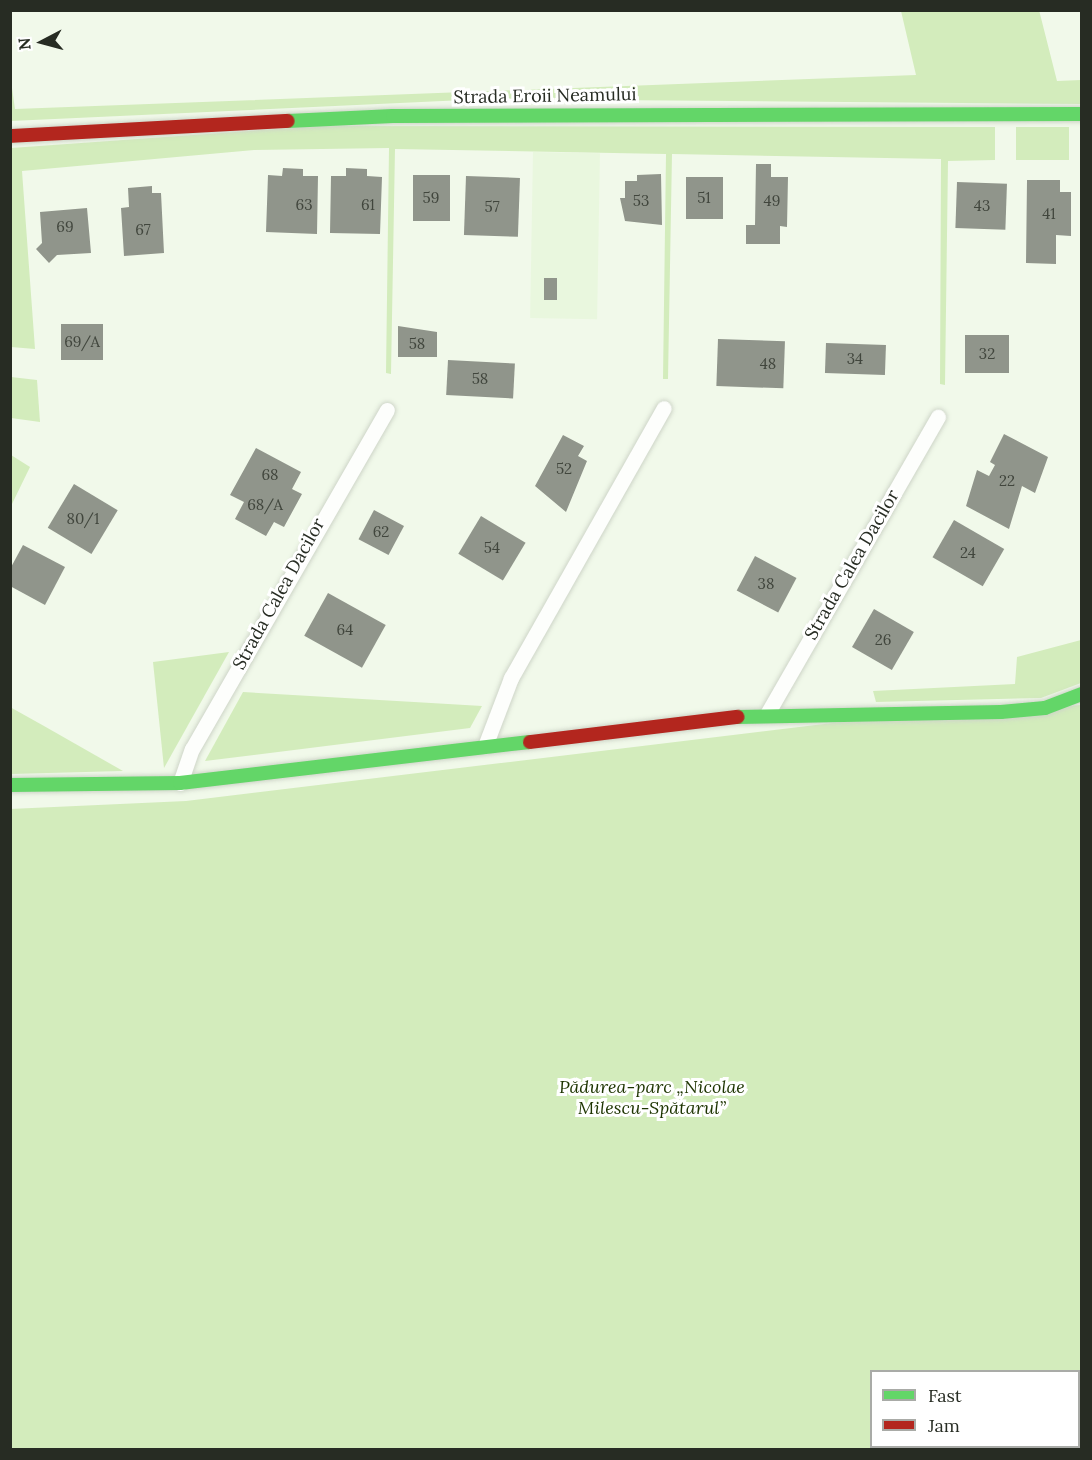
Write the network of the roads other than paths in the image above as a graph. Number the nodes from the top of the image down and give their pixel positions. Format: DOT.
graph roads {
  1 [pos="1082,114"];
  2 [pos="10,136"];
  3 [pos="664,408"];
  4 [pos="387,410"];
  5 [pos="938,417"];
  6 [pos="1082,694"];
  7 [pos="767,714"];
  8 [pos="485,746"];
  9 [pos="180,783"];
  10 [pos="10,785"];
  1 -- 2 [label="street, Strada Eroii Neamului"];
  3 -- 8 [label="lane"];
  4 -- 9 [label="lane, Strada Calea Dacilor"];
  5 -- 7 [label="lane, Strada Calea Dacilor"];
  6 -- 7 [label="street"];
  7 -- 8 [label="street"];
  8 -- 9 [label="street"];
  9 -- 10 [label="street"];
}
